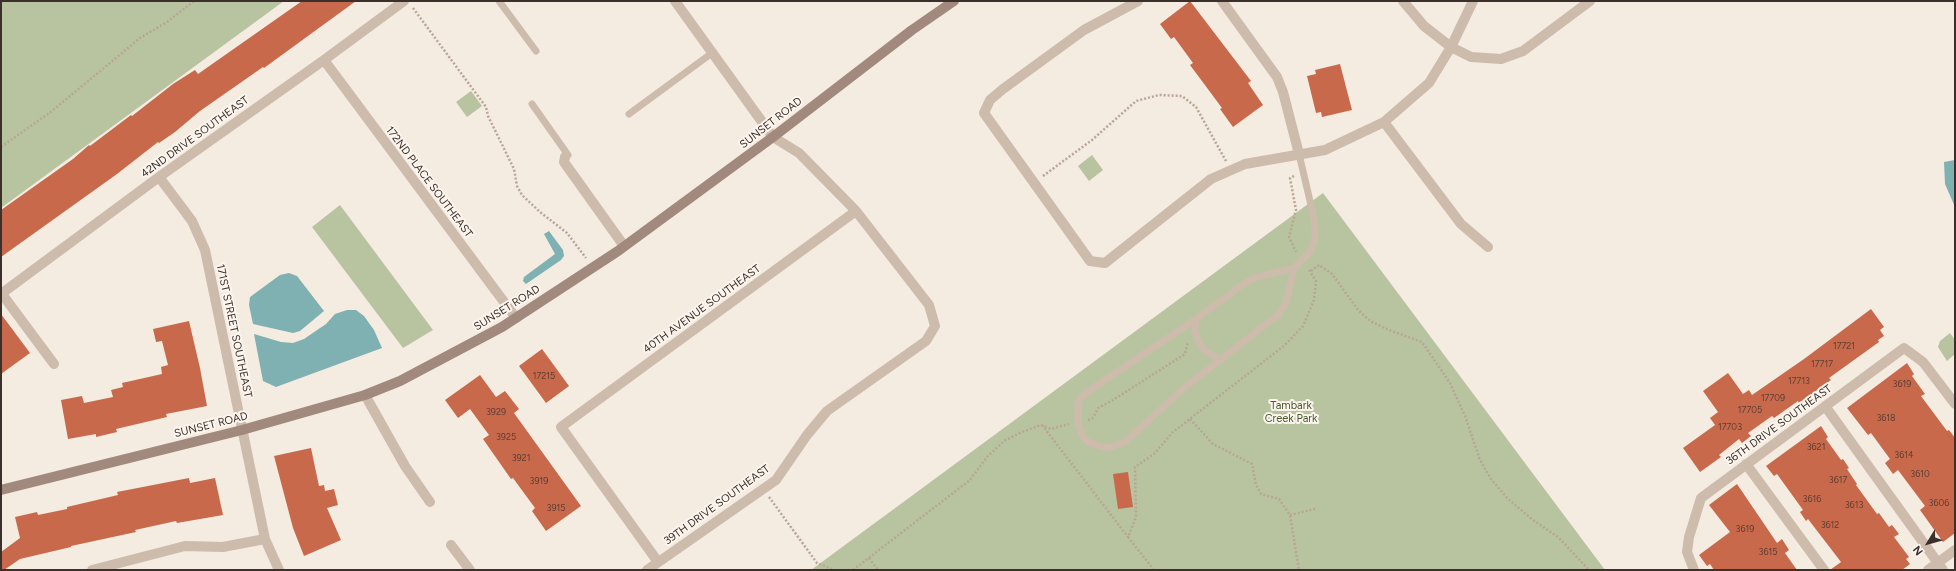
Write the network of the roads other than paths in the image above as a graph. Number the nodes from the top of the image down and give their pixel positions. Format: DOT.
graph roads {
  1 [pos="499,1"];
  2 [pos="675,1"];
  3 [pos="954,1"];
  4 [pos="1138,1"];
  5 [pos="1222,1"];
  6 [pos="1403,1"];
  7 [pos="1474,1"];
  8 [pos="1590,1"];
  9 [pos="408,4"];
  10 [pos="1451,46"];
  11 [pos="536,51"];
  12 [pos="712,53"];
  13 [pos="324,60"];
  14 [pos="532,104"];
  15 [pos="629,114"];
  16 [pos="1384,122"];
  17 [pos="773,137"];
  18 [pos="1299,154"];
  19 [pos="565,157"];
  20 [pos="159,177"];
  21 [pos="856,210"];
  22 [pos="624,246"];
  23 [pos="1488,247"];
  24 [pos="1294,268"];
  25 [pos="1,294"];
  26 [pos="516,318"];
  27 [pos="1196,319"];
  28 [pos="1221,360"];
  29 [pos="54,364"];
  30 [pos="365,395"];
  31 [pos="1955,404"];
  32 [pos="1825,406"];
  33 [pos="242,430"];
  34 [pos="1746,464"];
  35 [pos="1,490"];
  36 [pos="430,502"];
  37 [pos="265,539"];
  38 [pos="451,545"];
  39 [pos="1955,550"];
  40 [pos="658,562"];
  41 [pos="1941,566"];
  42 [pos="92,570"];
  43 [pos="279,570"];
  44 [pos="470,570"];
  45 [pos="647,570"];
  46 [pos="1694,570"];
  47 [pos="1824,570"];
  48 [pos="1928,570"];
  1 -- 11 [label="lane"];
  2 -- 12 [label="street"];
  3 -- 17 [label="street, SUNSET ROAD"];
  4 -- 18 [label="street"];
  5 -- 18 [label="street"];
  6 -- 10 [label="street"];
  7 -- 10 [label="street"];
  8 -- 10 [label="street"];
  9 -- 13 [label="street, 42ND DRIVE SOUTHEAST"];
  10 -- 16 [label="street"];
  12 -- 15 [label="lane"];
  12 -- 17 [label="street"];
  13 -- 20 [label="street, 42ND DRIVE SOUTHEAST"];
  13 -- 26 [label="street, 172ND PLACE SOUTHEAST"];
  14 -- 19 [label="lane"];
  16 -- 18 [label="street"];
  16 -- 23 [label="street"];
  17 -- 21 [label="street"];
  17 -- 22 [label="street, SUNSET ROAD"];
  18 -- 24 [label="lane"];
  19 -- 22 [label="street"];
  20 -- 25 [label="street, 42ND DRIVE SOUTHEAST"];
  20 -- 33 [label="street, 171ST STREET SOUTHEAST"];
  21 -- 40 [label="street, 39TH DRIVE SOUTHEAST"];
  21 -- 40 [label="street, 40TH AVENUE SOUTHEAST"];
  22 -- 26 [label="street, SUNSET ROAD"];
  24 -- 27 [label="lane"];
  24 -- 28 [label="lane"];
  25 -- 29 [label="street"];
  26 -- 30 [label="street, SUNSET ROAD"];
  27 -- 28 [label="lane"];
  27 -- 28 [label="lane"];
  30 -- 33 [label="street, SUNSET ROAD"];
  30 -- 36 [label="street"];
  31 -- 32 [label="street, 36TH DRIVE SOUTHEAST"];
  32 -- 34 [label="street, 36TH DRIVE SOUTHEAST"];
  32 -- 41 [label="street"];
  33 -- 35 [label="street, SUNSET ROAD"];
  33 -- 37 [label="street, 171ST STREET SOUTHEAST"];
  34 -- 46 [label="street, 36TH DRIVE SOUTHEAST"];
  34 -- 47 [label="street"];
  37 -- 42 [label="street"];
  37 -- 43 [label="street, 171ST STREET SOUTHEAST"];
  38 -- 44 [label="street"];
  39 -- 41 [label="street"];
  40 -- 45 [label="street, 39TH DRIVE SOUTHEAST"];
  41 -- 48 [label="street"];
}
